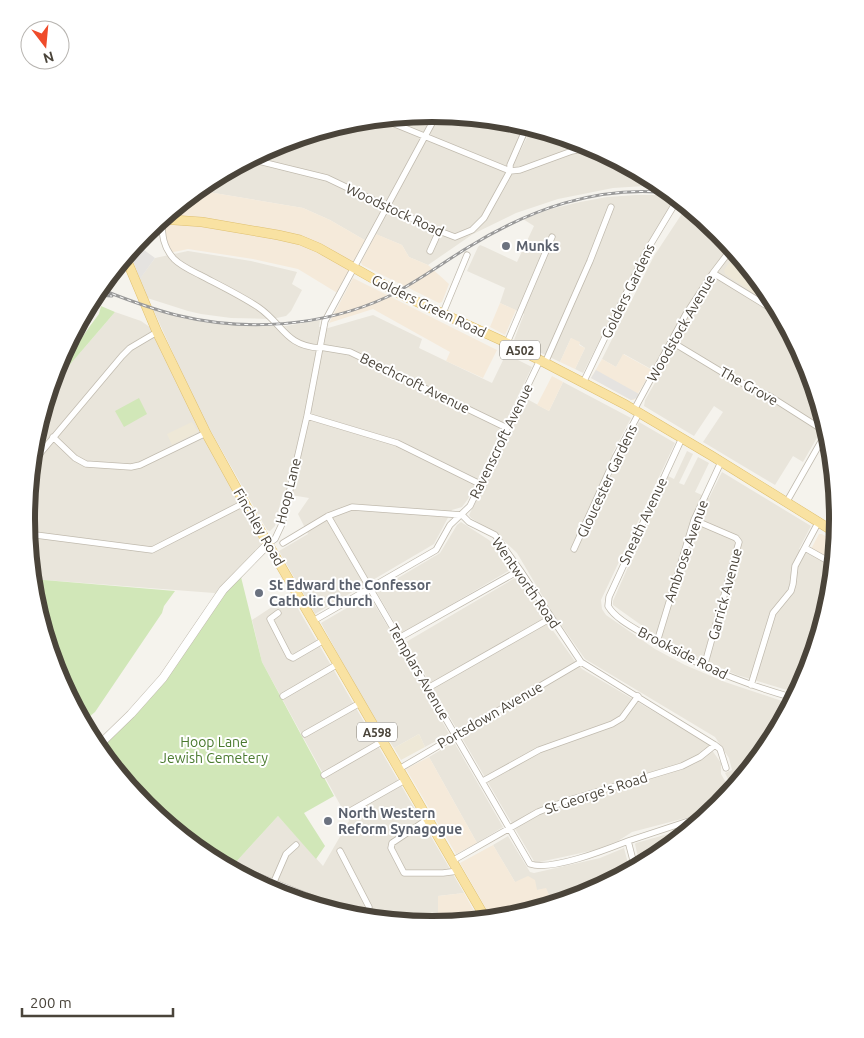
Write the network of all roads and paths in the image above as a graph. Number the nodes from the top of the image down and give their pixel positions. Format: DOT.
graph roads {
  1 [pos="432,122"];
  2 [pos="394,124"];
  3 [pos="524,133"];
  4 [pos="424,137"];
  5 [pos="578,150"];
  6 [pos="260,161"];
  7 [pos="510,171"];
  8 [pos="675,204"];
  9 [pos="386,206"];
  10 [pos="611,207"];
  11 [pos="171,220"];
  12 [pos="164,226"];
  13 [pos="439,231"];
  14 [pos="552,237"];
  15 [pos="430,251"];
  16 [pos="727,254"];
  17 [pos="468,255"];
  18 [pos="128,264"];
  19 [pos="353,268"];
  20 [pos="713,273"];
  21 [pos="766,304"];
  22 [pos="443,313"];
  23 [pos="157,332"];
  24 [pos="672,342"];
  25 [pos="507,343"];
  26 [pos="320,348"];
  27 [pos="543,362"];
  28 [pos="583,383"];
  29 [pos="637,412"];
  30 [pos="307,416"];
  31 [pos="817,425"];
  32 [pos="507,428"];
  33 [pos="206,433"];
  34 [pos="53,437"];
  35 [pos="682,438"];
  36 [pos="821,442"];
  37 [pos="41,452"];
  38 [pos="722,462"];
  39 [pos="480,484"];
  40 [pos="244,503"];
  41 [pos="786,503"];
  42 [pos="462,515"];
  43 [pos="328,516"];
  44 [pos="694,520"];
  45 [pos="819,521"];
  46 [pos="829,526"];
  47 [pos="36,535"];
  48 [pos="283,543"];
  49 [pos="268,544"];
  50 [pos="805,548"];
  51 [pos="574,550"];
  52 [pos="827,560"];
  53 [pos="520,570"];
  54 [pos="370,587"];
  55 [pos="608,606"];
  56 [pos="278,613"];
  57 [pos="551,618"];
  58 [pos="313,621"];
  59 [pos="399,638"];
  60 [pos="324,640"];
  61 [pos="657,642"];
  62 [pos="581,662"];
  63 [pos="338,664"];
  64 [pos="704,667"];
  65 [pos="752,685"];
  66 [pos="428,688"];
  67 [pos="283,696"];
  68 [pos="638,696"];
  69 [pos="787,696"];
  70 [pos="360,703"];
  71 [pos="304,734"];
  72 [pos="456,735"];
  73 [pos="103,741"];
  74 [pos="383,741"];
  75 [pos="715,745"];
  76 [pos="726,768"];
  77 [pos="399,769"];
  78 [pos="324,775"];
  79 [pos="405,780"];
  80 [pos="483,781"];
  81 [pos="345,814"];
  82 [pos="428,819"];
  83 [pos="688,822"];
  84 [pos="685,823"];
  85 [pos="510,828"];
  86 [pos="628,842"];
  87 [pos="296,846"];
  88 [pos="340,850"];
  89 [pos="452,861"];
  90 [pos="633,861"];
  91 [pos="458,871"];
  92 [pos="271,882"];
  93 [pos="368,911"];
  94 [pos="482,913"];
  1 -- 4 [label="street, Hoop Lane"];
  2 -- 4 [label="street"];
  3 -- 7 [label="street, Woodstock Road"];
  4 -- 7 [label="street"];
  4 -- 9 [label="street, Hoop Lane"];
  5 -- 7 [label="street"];
  6 -- 9 [label="street, Woodstock Road"];
  7 -- 13 [label="street, Woodstock Road"];
  8 -- 28 [label="street, Golders Gardens"];
  9 -- 13 [label="street, Woodstock Road"];
  9 -- 19 [label="street, Hoop Lane"];
  10 -- 27 [label="street, Ravenscroft Avenue"];
  11 -- 19 [label="main road, Golders Green Road / A502"];
  12 -- 26 [label="street, Beechcroft Avenue"];
  13 -- 15 [label="street"];
  14 -- 25 [label="street"];
  16 -- 20 [label="street, Woodstock Avenue"];
  17 -- 22 [label="street"];
  18 -- 23 [label="main road, Finchley Road / A598"];
  19 -- 22 [label="main road, Golders Green Road / A502"];
  19 -- 26 [label="street, Hoop Lane"];
  20 -- 21 [label="street"];
  20 -- 24 [label="street, Woodstock Avenue"];
  22 -- 25 [label="main road, Golders Green Road / A502"];
  23 -- 33 [label="main road, Finchley Road / A598"];
  23 -- 34 [label="street"];
  24 -- 29 [label="street, Woodstock Avenue"];
  24 -- 31 [label="street, The Grove"];
  25 -- 27 [label="main road, Golders Green Road / A502"];
  26 -- 30 [label="street, Hoop Lane"];
  26 -- 32 [label="street, Beechcroft Avenue"];
  27 -- 28 [label="main road, Golders Green Road / A502"];
  27 -- 32 [label="street, Ravenscroft Avenue"];
  28 -- 29 [label="main road, Golders Green Road / A502"];
  29 -- 35 [label="main road, Golders Green Road / A502"];
  29 -- 51 [label="street, Gloucester Gardens"];
  30 -- 39 [label="street"];
  30 -- 49 [label="street, Hoop Lane"];
  32 -- 39 [label="street, Ravenscroft Avenue"];
  33 -- 34 [label="street"];
  33 -- 40 [label="main road, Finchley Road / A598"];
  34 -- 37 [label="street"];
  35 -- 38 [label="main road, Golders Green Road / A502"];
  35 -- 55 [label="street, Sneath Avenue"];
  36 -- 41 [label="street"];
  38 -- 41 [label="main road, Golders Green Road / A502"];
  38 -- 44 [label="street, Ambrose Avenue"];
  39 -- 42 [label="street, Ravenscroft Avenue"];
  40 -- 47 [label="street"];
  40 -- 49 [label="main road, Finchley Road / A598"];
  41 -- 45 [label="main road, Golders Green Road / A502"];
  42 -- 43 [label="street, Wentworth Road"];
  42 -- 53 [label="street, Wentworth Road"];
  42 -- 54 [label="street, Ravenscroft Avenue"];
  43 -- 48 [label="street, Wentworth Road"];
  43 -- 54 [label="street, Templars Avenue"];
  44 -- 61 [label="street, Ambrose Avenue"];
  44 -- 64 [label="street, Garrick Avenue"];
  45 -- 46 [label="main road, Golders Green Road / A502"];
  45 -- 50 [label="street"];
  49 -- 58 [label="main road, Finchley Road / A598"];
  49 -- 73 [label="street, Hoop Lane"];
  50 -- 52 [label="street"];
  50 -- 65 [label="street"];
  53 -- 57 [label="street, Wentworth Road"];
  53 -- 59 [label="street"];
  54 -- 58 [label="street, Ravenscroft Avenue"];
  54 -- 59 [label="street, Templars Avenue"];
  55 -- 61 [label="street, Brookside Road"];
  56 -- 60 [label="street"];
  57 -- 62 [label="street, Wentworth Road"];
  57 -- 66 [label="street"];
  58 -- 60 [label="main road, Finchley Road / A598"];
  59 -- 66 [label="street, Templars Avenue"];
  60 -- 63 [label="main road, Finchley Road / A598"];
  61 -- 64 [label="street, Brookside Road"];
  62 -- 68 [label="street, Wentworth Road"];
  62 -- 72 [label="street, Portsdown Avenue"];
  63 -- 67 [label="street"];
  63 -- 70 [label="main road, Finchley Road / A598"];
  64 -- 65 [label="street, Brookside Road"];
  65 -- 69 [label="street, Brookside Road"];
  66 -- 72 [label="street, Templars Avenue"];
  68 -- 75 [label="street, Wentworth Road"];
  68 -- 80 [label="street"];
  70 -- 71 [label="street"];
  70 -- 74 [label="main road, Finchley Road / A598"];
  72 -- 77 [label="street, Portsdown Avenue"];
  72 -- 80 [label="street, Templars Avenue"];
  74 -- 77 [label="main road, Finchley Road / A598"];
  74 -- 78 [label="street"];
  75 -- 76 [label="street"];
  75 -- 85 [label="street, St George's Road"];
  77 -- 79 [label="main road, Finchley Road / A598"];
  79 -- 81 [label="street"];
  79 -- 82 [label="main road, Finchley Road / A598"];
  80 -- 85 [label="street, Templars Avenue"];
  82 -- 89 [label="main road, Finchley Road / A598"];
  82 -- 91 [label="street"];
  83 -- 84 [label="street"];
  84 -- 86 [label="street"];
  85 -- 86 [label="street, Templars Avenue"];
  85 -- 89 [label="street, St George's Road"];
  86 -- 90 [label="street"];
  87 -- 92 [label="street"];
  88 -- 93 [label="street"];
  89 -- 91 [label="main road, Finchley Road / A598"];
  91 -- 94 [label="main road, Finchley Road / A598"];
}
